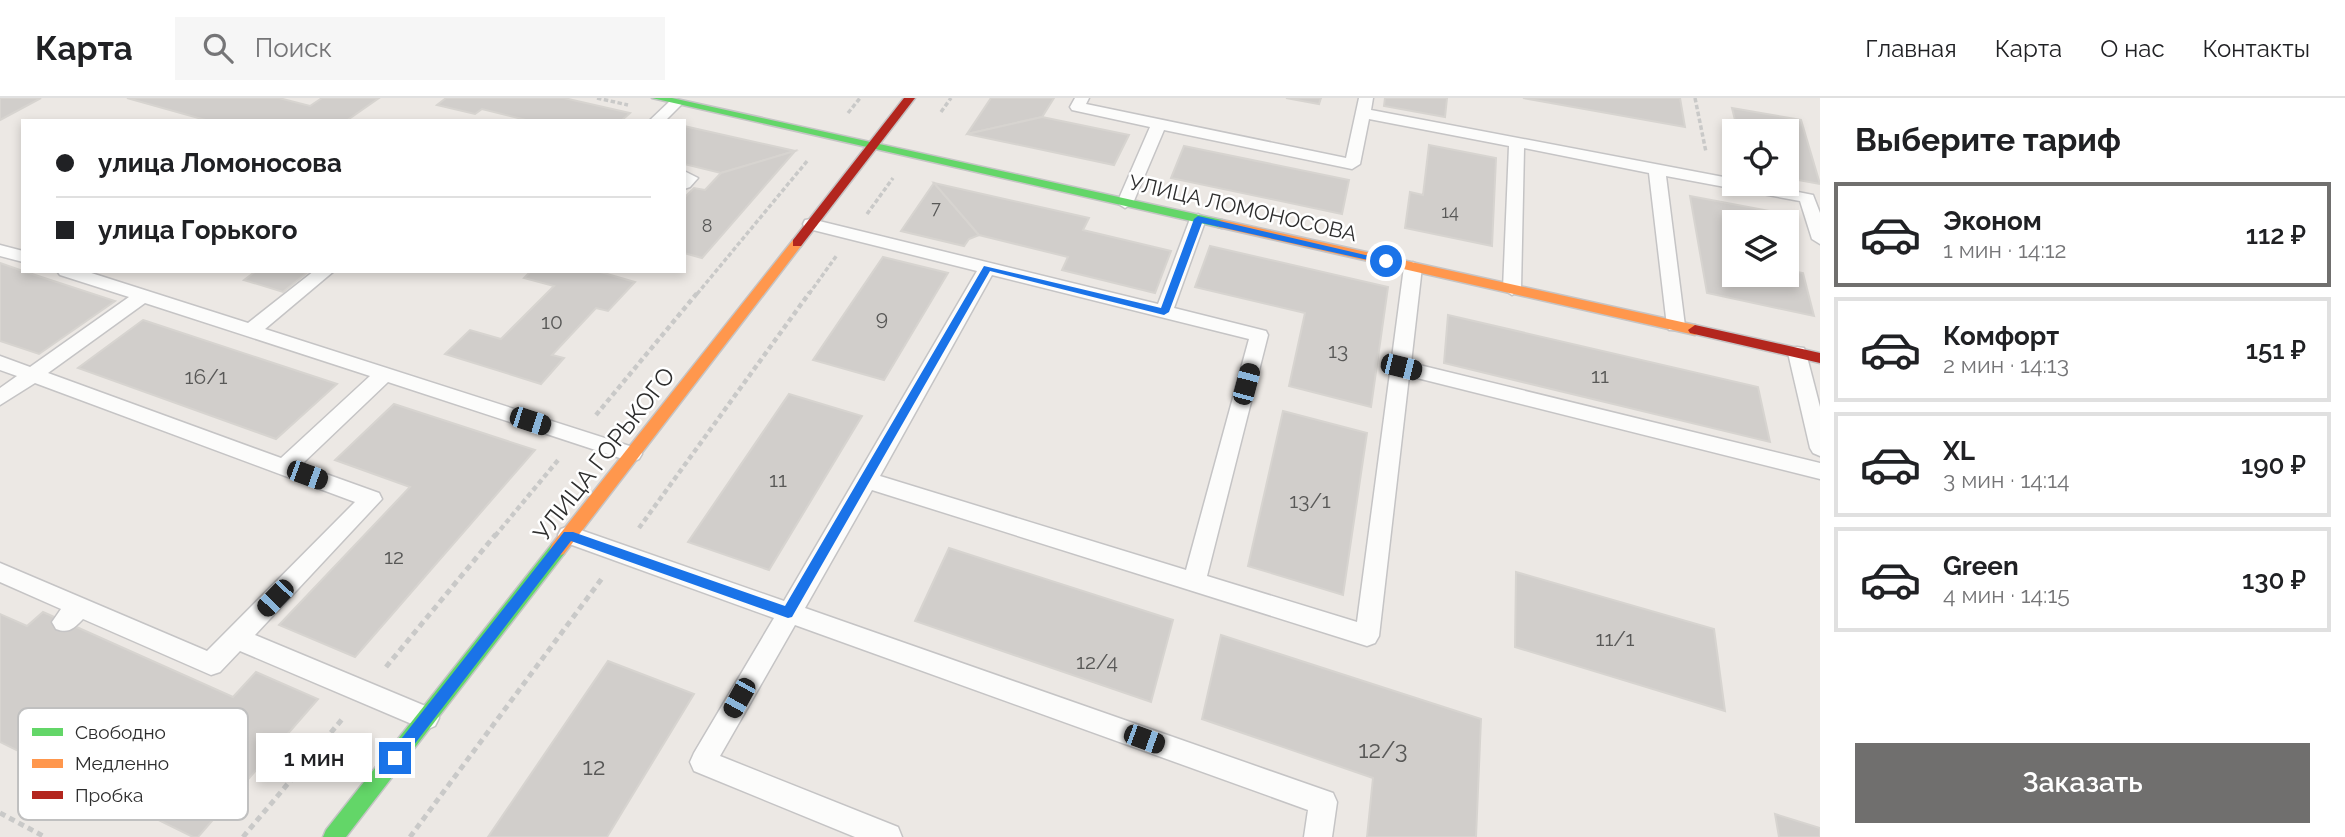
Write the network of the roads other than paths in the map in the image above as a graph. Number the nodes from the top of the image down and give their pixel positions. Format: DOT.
graph roads {
  1 [pos="657,98"];
  2 [pos="910,98"];
  3 [pos="1082,98"];
  4 [pos="676,103"];
  5 [pos="1364,106"];
  6 [pos="658,119"];
  7 [pos="1159,124"];
  8 [pos="1517,142"];
  9 [pos="873,146"];
  10 [pos="1657,170"];
  11 [pos="1125,203"];
  12 [pos="1198,219"];
  13 [pos="811,224"];
  14 [pos="1820,239"];
  15 [pos="0,250"];
  16 [pos="21,256"];
  17 [pos="1413,267"];
  18 [pos="987,268"];
  19 [pos="72,273"];
  20 [pos="323,273"];
  21 [pos="1512,289"];
  22 [pos="143,296"];
  23 [pos="1164,312"];
  24 [pos="1676,326"];
  25 [pos="251,331"];
  26 [pos="1797,353"];
  27 [pos="1820,358"];
  28 [pos="0,363"];
  29 [pos="1401,367"];
  30 [pos="385,374"];
  31 [pos="33,375"];
  32 [pos="0,398"];
  33 [pos="1820,448"];
  34 [pos="632,454"];
  35 [pos="285,467"];
  36 [pos="1820,471"];
  37 [pos="867,480"];
  38 [pos="569,535"];
  39 [pos="0,572"];
  40 [pos="1194,582"];
  41 [pos="788,613"];
  42 [pos="236,638"];
  43 [pos="425,718"];
  44 [pos="333,837"];
  45 [pos="888,837"];
  46 [pos="1318,837"];
  1 -- 4 [label="street, УЛИЦА ЛОМОНОСОВА"];
  2 -- 9 [label="street, УЛИЦА ГОРЬКОГО"];
  3 -- 7 [label="lane"];
  4 -- 6 [label="lane"];
  4 -- 9 [label="street, УЛИЦА ЛОМОНОСОВА"];
  5 -- 7 [label="lane"];
  5 -- 8 [label="lane"];
  7 -- 11 [label="lane"];
  8 -- 10 [label="lane"];
  8 -- 21 [label="lane"];
  9 -- 11 [label="street, УЛИЦА ЛОМОНОСОВА"];
  9 -- 13 [label="street, УЛИЦА ГОРЬКОГО"];
  10 -- 14 [label="lane"];
  10 -- 24 [label="lane"];
  11 -- 12 [label="street, УЛИЦА ЛОМОНОСОВА"];
  12 -- 17 [label="street, УЛИЦА ЛОМОНОСОВА"];
  12 -- 23 [label="lane"];
  13 -- 18 [label="lane"];
  13 -- 34 [label="street, УЛИЦА ГОРЬКОГО"];
  15 -- 16 [label="lane"];
  17 -- 21 [label="street, УЛИЦА ЛОМОНОСОВА"];
  17 -- 29 [label="lane"];
  18 -- 23 [label="lane"];
  18 -- 37 [label="lane"];
  19 -- 22 [label="lane"];
  20 -- 25 [label="lane"];
  21 -- 24 [label="street, УЛИЦА ЛОМОНОСОВА"];
  22 -- 25 [label="lane"];
  22 -- 31 [label="lane"];
  23 -- 40 [label="lane"];
  24 -- 26 [label="street, УЛИЦА ЛОМОНОСОВА"];
  25 -- 30 [label="lane"];
  26 -- 27 [label="street, УЛИЦА ЛОМОНОСОВА"];
  26 -- 33 [label="lane"];
  28 -- 31 [label="lane"];
  29 -- 36 [label="lane"];
  29 -- 40 [label="lane"];
  30 -- 34 [label="lane"];
  30 -- 35 [label="lane"];
  31 -- 32 [label="lane"];
  31 -- 35 [label="lane"];
  34 -- 38 [label="street, УЛИЦА ГОРЬКОГО"];
  35 -- 42 [label="lane"];
  37 -- 40 [label="lane"];
  37 -- 41 [label="lane"];
  38 -- 41 [label="lane"];
  38 -- 43 [label="street, УЛИЦА ГОРЬКОГО"];
  39 -- 42 [label="lane"];
  41 -- 45 [label="lane"];
  41 -- 46 [label="lane"];
  42 -- 43 [label="lane"];
  43 -- 44 [label="street, УЛИЦА ГОРЬКОГО"];
}
